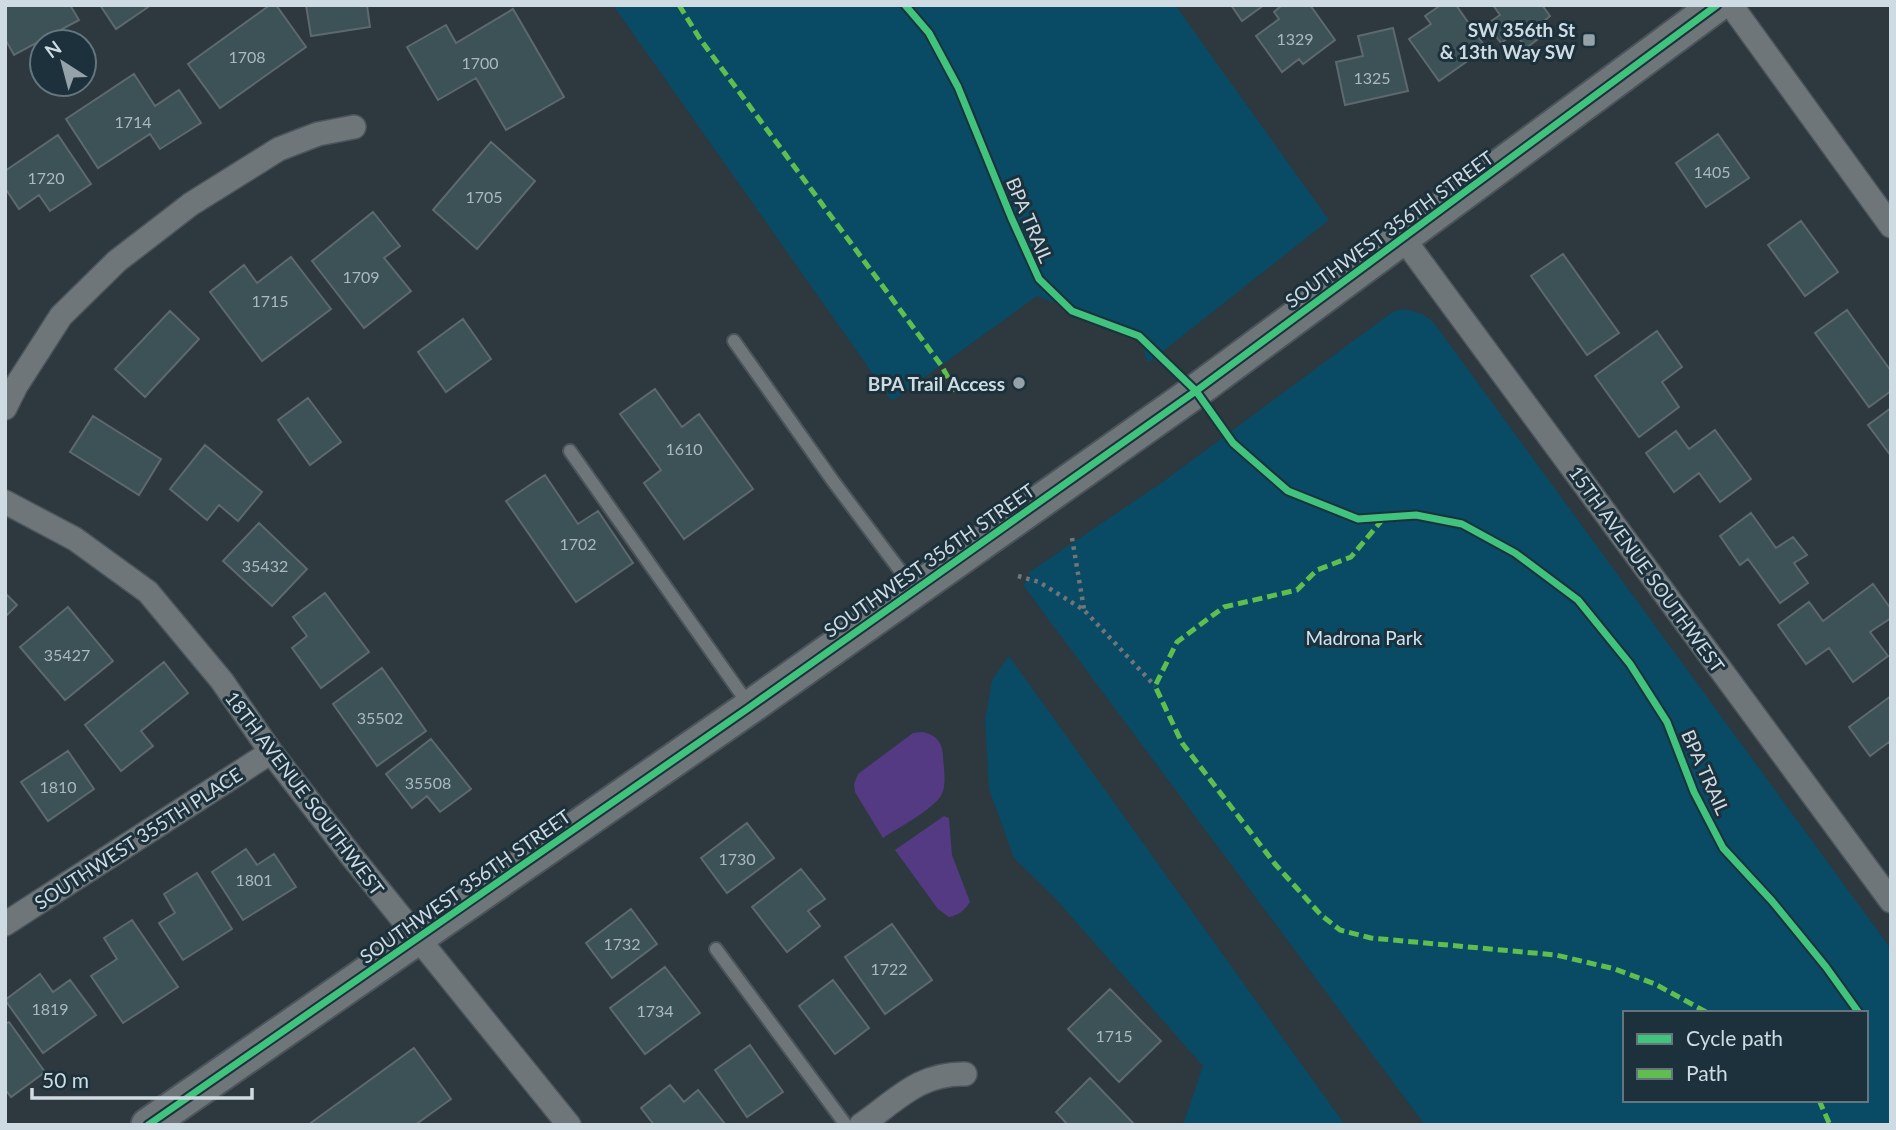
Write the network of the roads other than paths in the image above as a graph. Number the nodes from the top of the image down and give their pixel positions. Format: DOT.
graph roads {
  1 [pos="1717,5"];
  2 [pos="1731,5"];
  3 [pos="354,127"];
  4 [pos="1891,226"];
  5 [pos="1404,238"];
  6 [pos="734,341"];
  7 [pos="5,408"];
  8 [pos="570,451"];
  9 [pos="5,502"];
  10 [pos="914,589"];
  11 [pos="750,706"];
  12 [pos="271,752"];
  13 [pos="1891,901"];
  14 [pos="5,924"];
  15 [pos="417,939"];
  16 [pos="716,948"];
  17 [pos="965,1074"];
  18 [pos="148,1125"];
  19 [pos="569,1125"];
  20 [pos="846,1125"];
  21 [pos="861,1125"];
  1 -- 5 [label="main road, SOUTHWEST 356TH STREET"];
  2 -- 4 [label="street"];
  3 -- 7 [label="street"];
  5 -- 10 [label="main road, SOUTHWEST 356TH STREET"];
  5 -- 13 [label="street, 15TH AVENUE SOUTHWEST"];
  6 -- 10 [label="lane"];
  8 -- 11 [label="lane"];
  9 -- 12 [label="street, 18TH AVENUE SOUTHWEST"];
  10 -- 11 [label="main road, SOUTHWEST 356TH STREET"];
  11 -- 15 [label="main road, SOUTHWEST 356TH STREET"];
  12 -- 14 [label="street, SOUTHWEST 355TH PLACE"];
  12 -- 15 [label="street, 18TH AVENUE SOUTHWEST"];
  15 -- 18 [label="main road, SOUTHWEST 356TH STREET"];
  15 -- 19 [label="street, 18TH AVENUE SOUTHWEST"];
  16 -- 20 [label="lane"];
  17 -- 21 [label="street"];
}
